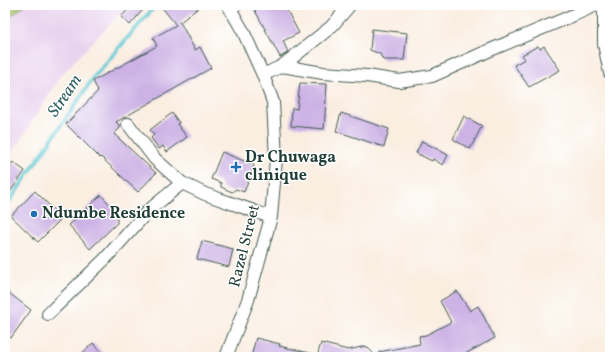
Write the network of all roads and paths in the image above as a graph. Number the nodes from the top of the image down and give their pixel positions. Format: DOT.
graph roads {
  1 [pos="350,5"];
  2 [pos="596,5"];
  3 [pos="604,5"];
  4 [pos="234,7"];
  5 [pos="282,66"];
  6 [pos="610,73"];
  7 [pos="263,76"];
  8 [pos="128,124"];
  9 [pos="182,183"];
  10 [pos="271,217"];
  11 [pos="48,314"];
  12 [pos="226,357"];
  1 -- 5 [label="street"];
  2 -- 5 [label="street"];
  3 -- 6 [label="street"];
  4 -- 7 [label="street, Razel Street"];
  5 -- 7 [label="street"];
  7 -- 10 [label="street, Razel Street"];
  8 -- 9 [label="street"];
  9 -- 10 [label="street"];
  9 -- 11 [label="street"];
  10 -- 12 [label="street, Razel Street"];
}
